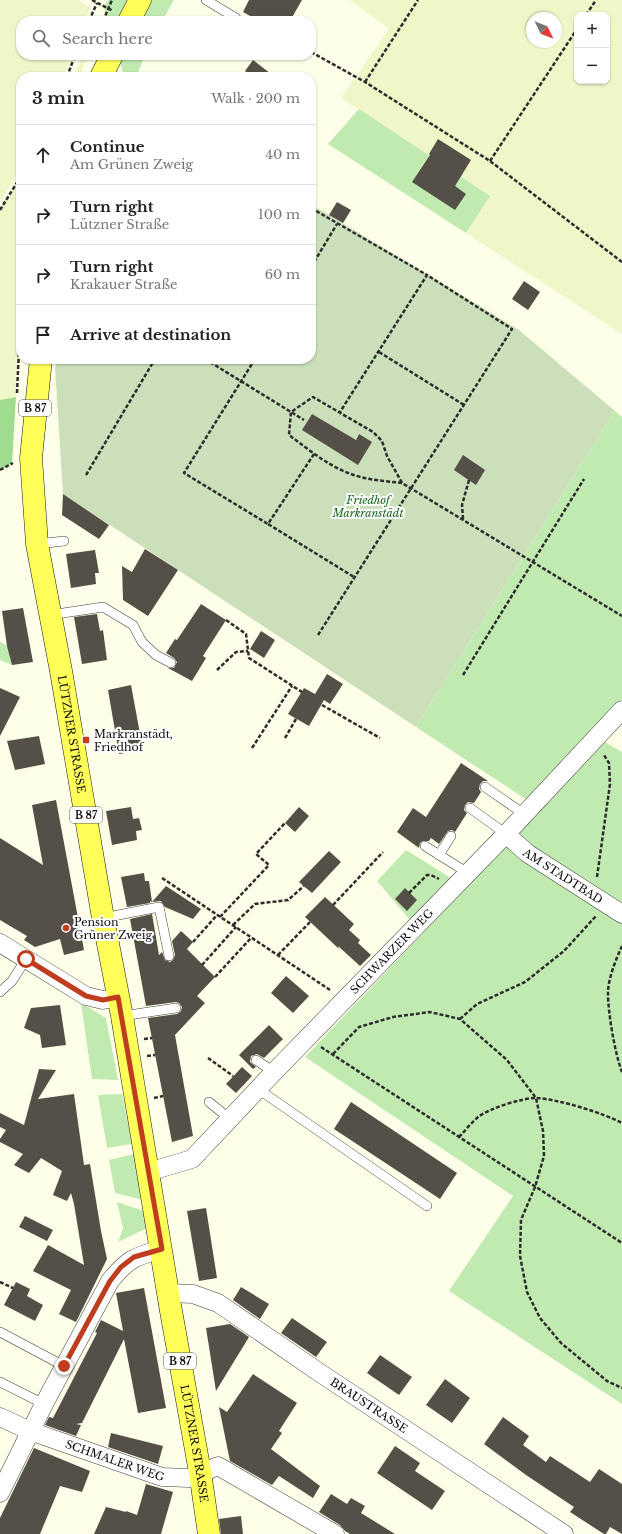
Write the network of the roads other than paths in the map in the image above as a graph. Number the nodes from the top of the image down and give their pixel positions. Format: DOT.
graph roads {
  1 [pos="140,0"];
  2 [pos="206,0"];
  3 [pos="132,16"];
  4 [pos="233,16"];
  5 [pos="110,60"];
  6 [pos="104,72"];
  7 [pos="40,364"];
  8 [pos="64,541"];
  9 [pos="37,544"];
  10 [pos="50,615"];
  11 [pos="171,664"];
  12 [pos="622,710"];
  13 [pos="485,787"];
  14 [pos="470,808"];
  15 [pos="524,814"];
  16 [pos="506,834"];
  17 [pos="451,836"];
  18 [pos="425,846"];
  19 [pos="439,855"];
  20 [pos="468,873"];
  21 [pos="622,914"];
  22 [pos="103,918"];
  23 [pos="2,947"];
  24 [pos="169,956"];
  25 [pos="26,959"];
  26 [pos="0,992"];
  27 [pos="120,1007"];
  28 [pos="176,1008"];
  29 [pos="256,1060"];
  30 [pos="274,1072"];
  31 [pos="258,1089"];
  32 [pos="209,1102"];
  33 [pos="230,1119"];
  34 [pos="148,1172"];
  35 [pos="428,1206"];
  36 [pos="162,1249"];
  37 [pos="169,1293"];
  38 [pos="0,1332"];
  39 [pos="64,1366"];
  40 [pos="0,1382"];
  41 [pos="44,1404"];
  42 [pos="0,1417"];
  43 [pos="30,1431"];
  44 [pos="200,1472"];
  45 [pos="0,1493"];
  46 [pos="209,1534"];
  47 [pos="335,1534"];
  48 [pos="564,1534"];
  1 -- 3 [label="main road"];
  2 -- 4 [label="lane"];
  5 -- 6 [label="main road"];
  7 -- 9 [label="main road, LÜTZNER STRASSE / B 87"];
  8 -- 9 [label="lane"];
  9 -- 10 [label="main road, LÜTZNER STRASSE / B 87"];
  10 -- 11 [label="lane"];
  10 -- 22 [label="main road, LÜTZNER STRASSE / B 87"];
  12 -- 15 [label="street, SCHWARZER WEG"];
  13 -- 15 [label="lane"];
  14 -- 16 [label="lane"];
  15 -- 16 [label="street, SCHWARZER WEG"];
  16 -- 20 [label="street, SCHWARZER WEG"];
  16 -- 21 [label="street, AM STADTBAD"];
  17 -- 19 [label="lane"];
  18 -- 19 [label="lane"];
  19 -- 20 [label="lane"];
  20 -- 30 [label="street, SCHWARZER WEG"];
  22 -- 24 [label="lane"];
  22 -- 27 [label="main road, LÜTZNER STRASSE / B 87"];
  23 -- 25 [label="street"];
  25 -- 26 [label="lane"];
  25 -- 27 [label="street"];
  27 -- 28 [label="lane"];
  27 -- 34 [label="main road, LÜTZNER STRASSE / B 87"];
  29 -- 30 [label="lane"];
  30 -- 31 [label="street, SCHWARZER WEG"];
  31 -- 33 [label="street, SCHWARZER WEG"];
  31 -- 35 [label="lane"];
  32 -- 33 [label="lane"];
  33 -- 34 [label="street, SCHWARZER WEG"];
  34 -- 36 [label="main road, LÜTZNER STRASSE / B 87"];
  36 -- 37 [label="main road, LÜTZNER STRASSE / B 87"];
  36 -- 39 [label="street"];
  37 -- 44 [label="main road, LÜTZNER STRASSE / B 87"];
  37 -- 48 [label="street, BRAUSTRASSE"];
  38 -- 39 [label="lane"];
  39 -- 41 [label="street"];
  40 -- 41 [label="lane"];
  41 -- 43 [label="street"];
  42 -- 43 [label="street, SCHMALER WEG"];
  43 -- 44 [label="street, SCHMALER WEG"];
  43 -- 45 [label="street"];
  44 -- 46 [label="main road, LÜTZNER STRASSE / B 87"];
  44 -- 47 [label="street, SCHMALER WEG"];
}
